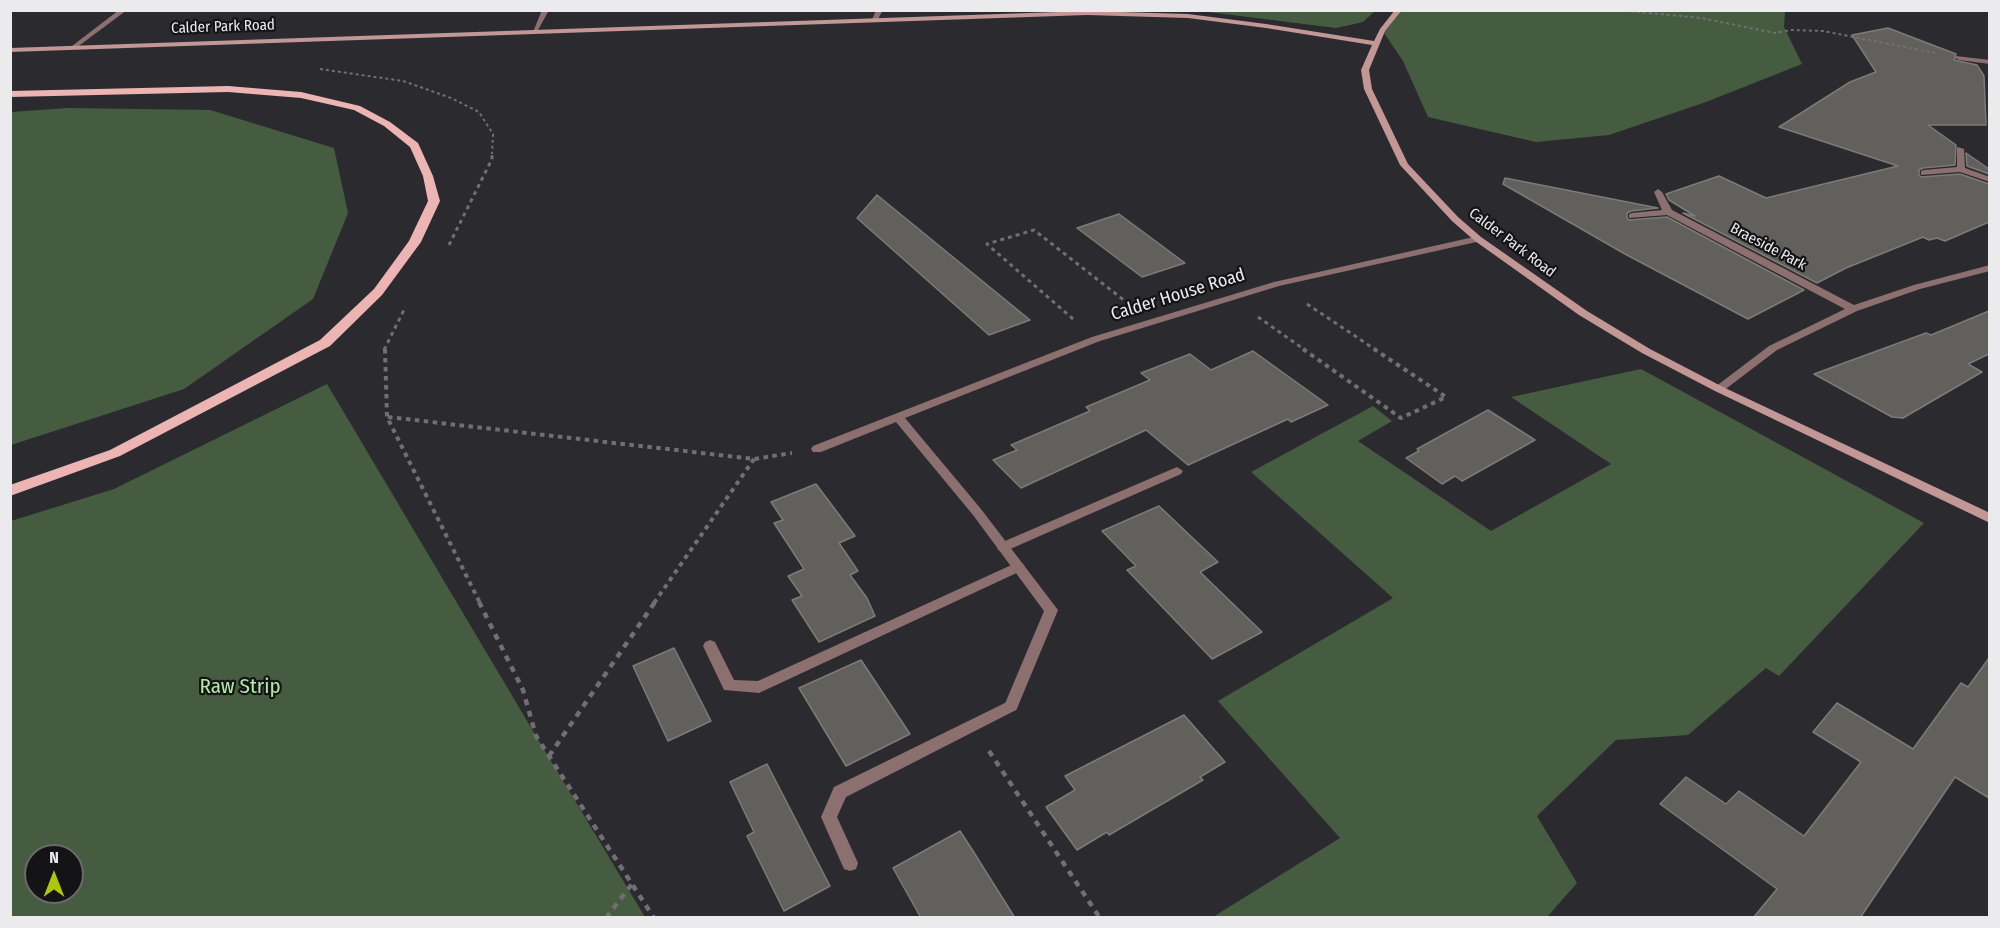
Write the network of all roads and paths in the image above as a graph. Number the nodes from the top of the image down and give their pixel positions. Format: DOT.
graph roads {
  1 [pos="124,10"];
  2 [pos="546,10"];
  3 [pos="880,10"];
  4 [pos="1399,10"];
  5 [pos="1619,10"];
  6 [pos="875,20"];
  7 [pos="535,31"];
  8 [pos="1377,44"];
  9 [pos="74,47"];
  10 [pos="10,50"];
  11 [pos="1959,57"];
  12 [pos="1989,62"];
  13 [pos="314,69"];
  14 [pos="10,94"];
  15 [pos="1960,150"];
  16 [pos="1961,168"];
  17 [pos="1924,173"];
  18 [pos="1989,180"];
  19 [pos="1658,192"];
  20 [pos="1668,212"];
  21 [pos="1632,216"];
  22 [pos="1478,239"];
  23 [pos="443,253"];
  24 [pos="1987,270"];
  25 [pos="1277,284"];
  26 [pos="1231,298"];
  27 [pos="409,301"];
  28 [pos="1853,309"];
  29 [pos="1151,322"];
  30 [pos="1096,339"];
  31 [pos="1719,389"];
  32 [pos="387,417"];
  33 [pos="899,418"];
  34 [pos="817,449"];
  35 [pos="754,459"];
  36 [pos="1177,471"];
  37 [pos="10,491"];
  38 [pos="1989,519"];
  39 [pos="1003,547"];
  40 [pos="1018,567"];
  41 [pos="710,646"];
  42 [pos="1011,706"];
  43 [pos="549,756"];
  44 [pos="849,863"];
  45 [pos="633,884"];
  46 [pos="606,918"];
  47 [pos="654,918"];
  48 [pos="1100,918"];
  1 -- 9 [label="street"];
  2 -- 7 [label="street"];
  3 -- 6 [label="street"];
  4 -- 8 [label="main road"];
  5 -- 11 [label="path"];
  6 -- 7 [label="main road, Calder Park Road"];
  6 -- 8 [label="main road, Calder Park Road"];
  7 -- 9 [label="main road, Calder Park Road"];
  8 -- 22 [label="main road, Calder Park Road"];
  9 -- 10 [label="main road, Calder Park Road"];
  11 -- 12 [label="street"];
  13 -- 23 [label="path"];
  14 -- 37 [label="main road"];
  15 -- 16 [label="street"];
  16 -- 17 [label="street"];
  16 -- 18 [label="street"];
  19 -- 20 [label="street"];
  20 -- 21 [label="street"];
  20 -- 28 [label="street, Braeside Park"];
  22 -- 25 [label="street, Calder House Road"];
  22 -- 31 [label="main road, Calder Park Road"];
  24 -- 28 [label="street"];
  25 -- 26 [label="street, Calder House Road"];
  25 -- 26 [label="path"];
  26 -- 29 [label="street, Calder House Road"];
  27 -- 32 [label="path"];
  28 -- 31 [label="street"];
  29 -- 30 [label="street, Calder House Road"];
  29 -- 30 [label="path"];
  30 -- 33 [label="street, Calder House Road"];
  31 -- 38 [label="main road, Calder Park Road"];
  32 -- 35 [label="path"];
  32 -- 43 [label="path"];
  33 -- 34 [label="street, Calder House Road"];
  33 -- 39 [label="street"];
  34 -- 35 [label="path"];
  35 -- 43 [label="path"];
  36 -- 39 [label="street"];
  39 -- 40 [label="street"];
  40 -- 41 [label="street"];
  40 -- 42 [label="street"];
  42 -- 44 [label="street"];
  42 -- 48 [label="path"];
  43 -- 45 [label="path"];
  45 -- 46 [label="path"];
  45 -- 47 [label="path"];
}
